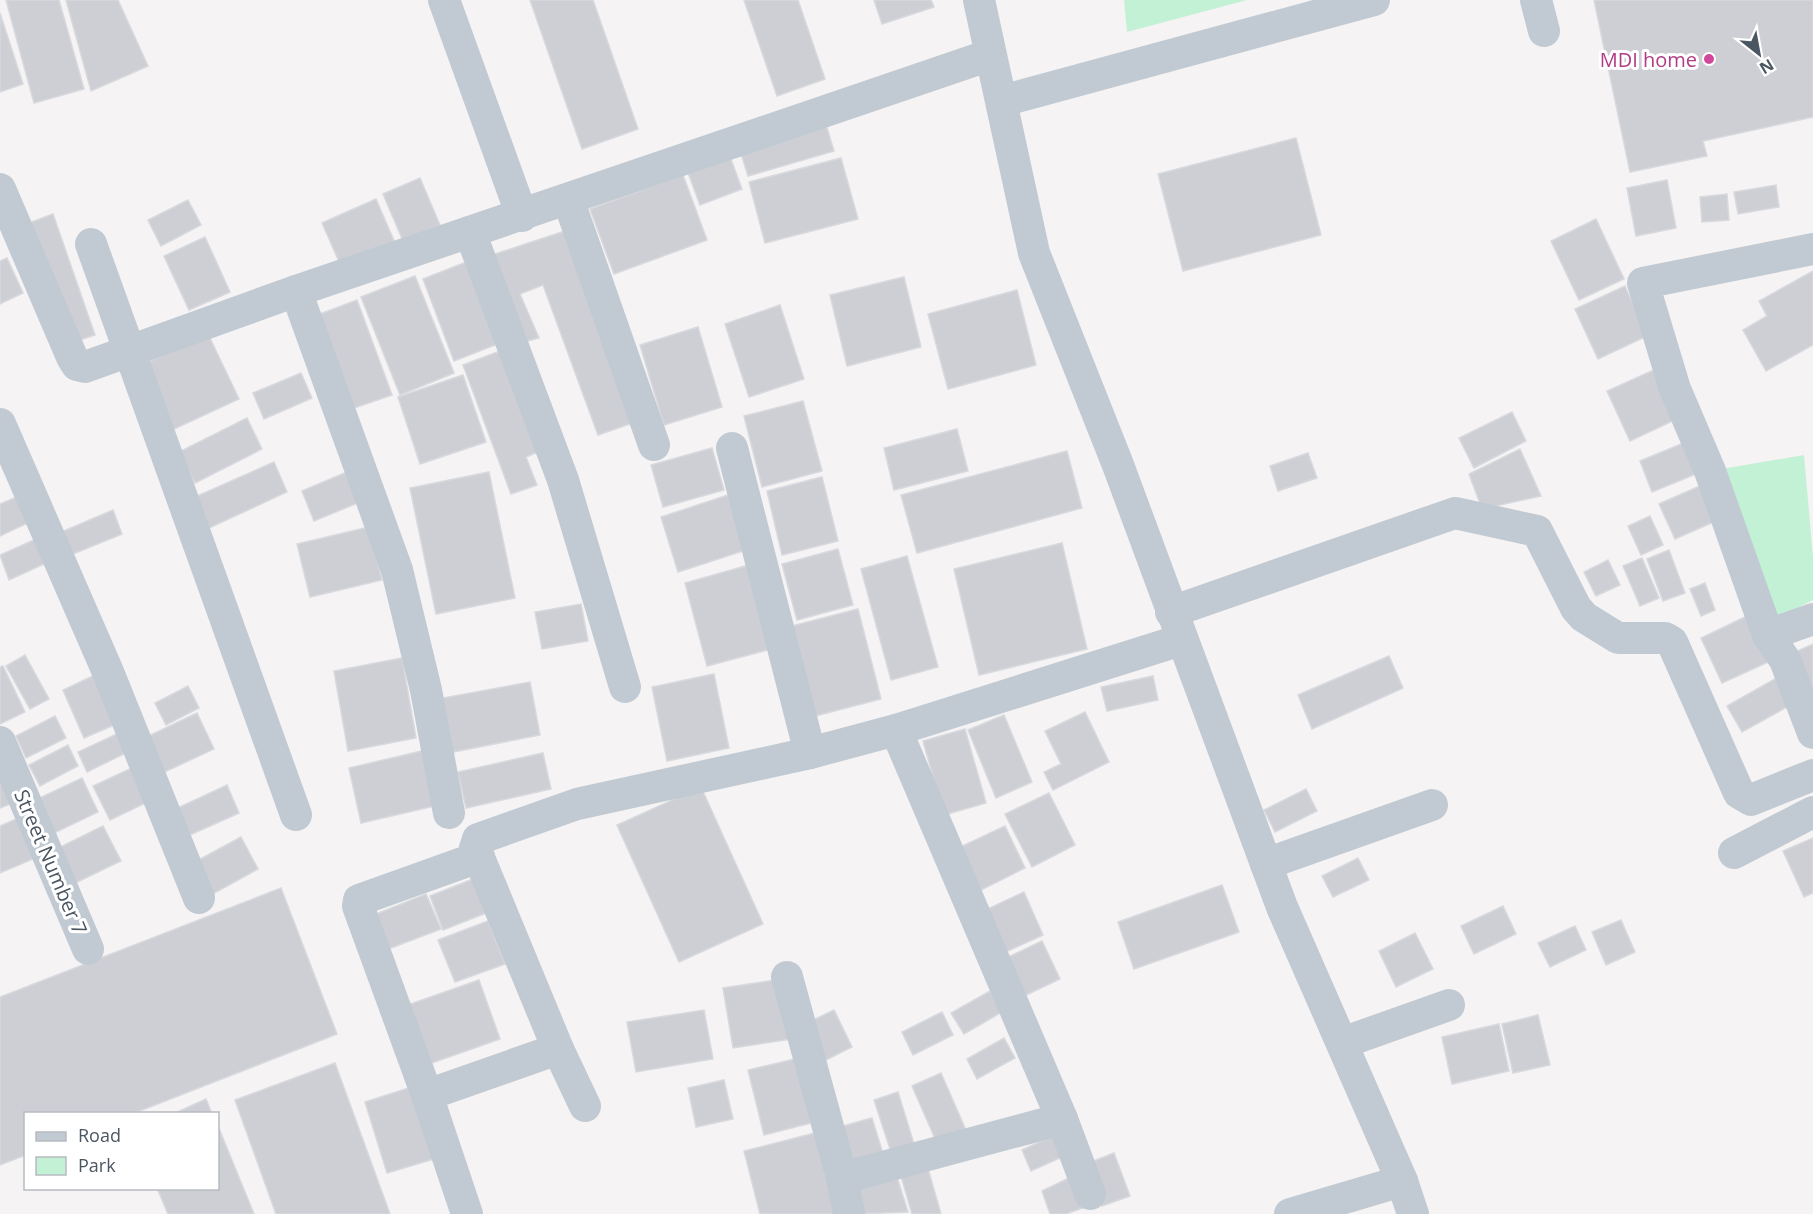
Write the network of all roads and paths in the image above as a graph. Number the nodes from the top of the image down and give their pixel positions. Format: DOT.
graph roads {
  1 [pos="444,0"];
  2 [pos="979,0"];
  3 [pos="1374,0"];
  4 [pos="1536,0"];
  5 [pos="1544,31"];
  6 [pos="990,55"];
  7 [pos="1002,101"];
  8 [pos="0,189"];
  9 [pos="568,199"];
  10 [pos="522,216"];
  11 [pos="470,232"];
  12 [pos="91,244"];
  13 [pos="1813,249"];
  14 [pos="296,291"];
  15 [pos="128,349"];
  16 [pos="0,424"];
  17 [pos="654,445"];
  18 [pos="732,447"];
  19 [pos="9,470"];
  20 [pos="1813,619"];
  21 [pos="1176,626"];
  22 [pos="1768,636"];
  23 [pos="625,687"];
  24 [pos="896,730"];
  25 [pos="1813,733"];
  26 [pos="0,742"];
  27 [pos="810,753"];
  28 [pos="1813,775"];
  29 [pos="1432,805"];
  30 [pos="1813,812"];
  31 [pos="449,813"];
  32 [pos="296,816"];
  33 [pos="1734,853"];
  34 [pos="479,857"];
  35 [pos="1266,864"];
  36 [pos="198,898"];
  37 [pos="88,948"];
  38 [pos="787,977"];
  39 [pos="1449,1005"];
  40 [pos="1342,1043"];
  41 [pos="558,1049"];
  42 [pos="427,1095"];
  43 [pos="585,1106"];
  44 [pos="1062,1119"];
  45 [pos="842,1178"];
  46 [pos="1402,1181"];
  47 [pos="1090,1194"];
  48 [pos="1297,1213"];
  49 [pos="467,1214"];
  50 [pos="849,1214"];
  51 [pos="1413,1214"];
  1 -- 10 [label="street"];
  2 -- 6 [label="street"];
  3 -- 7 [label="street"];
  4 -- 5 [label="street"];
  6 -- 7 [label="street"];
  6 -- 9 [label="street"];
  7 -- 21 [label="street"];
  8 -- 15 [label="street"];
  9 -- 10 [label="street"];
  9 -- 17 [label="street"];
  10 -- 11 [label="street"];
  11 -- 14 [label="street"];
  11 -- 23 [label="street"];
  12 -- 15 [label="street"];
  13 -- 22 [label="street"];
  14 -- 15 [label="street"];
  14 -- 31 [label="street"];
  15 -- 32 [label="street"];
  16 -- 19 [label="street"];
  18 -- 27 [label="street"];
  19 -- 36 [label="street"];
  20 -- 22 [label="street"];
  21 -- 24 [label="street"];
  21 -- 28 [label="street"];
  21 -- 35 [label="street"];
  22 -- 25 [label="street"];
  24 -- 27 [label="street"];
  24 -- 44 [label="street"];
  26 -- 37 [label="street, Street Number 7"];
  27 -- 34 [label="street"];
  29 -- 35 [label="street"];
  30 -- 33 [label="street"];
  34 -- 41 [label="street"];
  34 -- 42 [label="street"];
  35 -- 40 [label="street"];
  38 -- 45 [label="street"];
  39 -- 40 [label="street"];
  40 -- 46 [label="street"];
  41 -- 42 [label="street"];
  41 -- 43 [label="street"];
  42 -- 49 [label="street"];
  44 -- 45 [label="street"];
  44 -- 47 [label="street"];
  45 -- 50 [label="street"];
  46 -- 48 [label="street"];
  46 -- 51 [label="street"];
}
